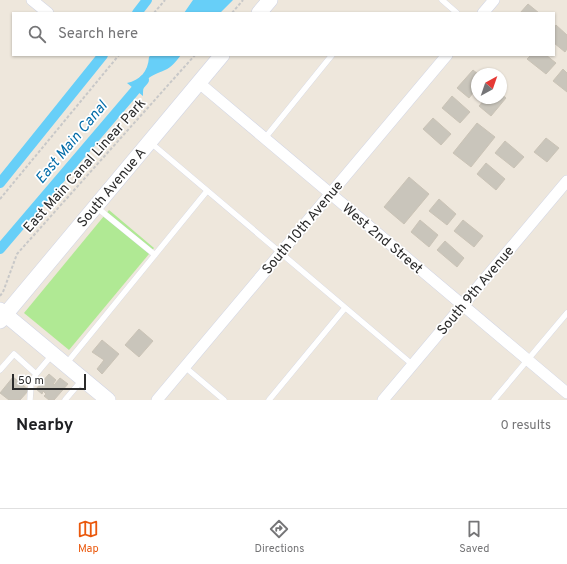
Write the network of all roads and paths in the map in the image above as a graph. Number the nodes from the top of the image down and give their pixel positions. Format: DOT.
graph roads {
  1 [pos="32,0"];
  2 [pos="165,0"];
  3 [pos="243,0"];
  4 [pos="270,0"];
  5 [pos="442,0"];
  6 [pos="494,0"];
  7 [pos="47,12"];
  8 [pos="155,12"];
  9 [pos="233,12"];
  10 [pos="260,12"];
  11 [pos="456,12"];
  12 [pos="484,12"];
  13 [pos="118,56"];
  14 [pos="195,56"];
  15 [pos="221,56"];
  16 [pos="331,56"];
  17 [pos="446,56"];
  18 [pos="198,82"];
  19 [pos="265,138"];
  20 [pos="149,141"];
  21 [pos="567,180"];
  22 [pos="207,191"];
  23 [pos="330,194"];
  24 [pos="0,199"];
  25 [pos="95,206"];
  26 [pos="280,254"];
  27 [pos="155,255"];
  28 [pos="0,296"];
  29 [pos="463,305"];
  30 [pos="345,308"];
  31 [pos="567,313"];
  32 [pos="2,315"];
  33 [pos="53,354"];
  34 [pos="528,360"];
  35 [pos="66,365"];
  36 [pos="412,365"];
  37 [pos="185,367"];
  38 [pos="0,370"];
  39 [pos="36,374"];
  40 [pos="82,379"];
  41 [pos="567,393"];
  42 [pos="30,400"];
  43 [pos="65,400"];
  44 [pos="108,400"];
  45 [pos="157,400"];
  46 [pos="224,400"];
  47 [pos="269,400"];
  48 [pos="383,400"];
  49 [pos="494,400"];
  1 -- 7 [label="street"];
  2 -- 8 [label="path"];
  3 -- 9 [label="path"];
  4 -- 10 [label="main road"];
  5 -- 11 [label="lane"];
  6 -- 12 [label="street"];
  13 -- 24 [label="path"];
  14 -- 28 [label="path, East Main Canal Linear Park"];
  15 -- 18 [label="main road, South Avenue A"];
  16 -- 19 [label="lane"];
  17 -- 23 [label="street, South 10th Avenue"];
  18 -- 19 [label="street, West 2nd Street"];
  18 -- 20 [label="main road, South Avenue A"];
  19 -- 23 [label="street, West 2nd Street"];
  20 -- 22 [label="lane"];
  20 -- 25 [label="main road, South Avenue A"];
  21 -- 29 [label="street, South 9th Avenue"];
  22 -- 26 [label="lane"];
  22 -- 27 [label="lane"];
  23 -- 26 [label="street, South 10th Avenue"];
  23 -- 29 [label="street, West 2nd Street"];
  25 -- 27 [label="lane"];
  25 -- 32 [label="main road, South Avenue A"];
  26 -- 30 [label="lane"];
  26 -- 37 [label="street, South 10th Avenue"];
  27 -- 35 [label="lane"];
  29 -- 34 [label="street, West 2nd Street"];
  29 -- 36 [label="street, South 9th Avenue"];
  30 -- 36 [label="lane"];
  30 -- 47 [label="lane"];
  31 -- 34 [label="lane"];
  32 -- 33 [label="main road"];
  33 -- 35 [label="main road"];
  33 -- 39 [label="lane"];
  34 -- 41 [label="street, West 2nd Street"];
  34 -- 49 [label="lane"];
  35 -- 40 [label="main road"];
  36 -- 48 [label="street, South 9th Avenue"];
  37 -- 45 [label="street, South 10th Avenue"];
  37 -- 46 [label="lane"];
  38 -- 39 [label="lane"];
  39 -- 42 [label="lane"];
  40 -- 43 [label="lane"];
  40 -- 44 [label="main road"];
}
